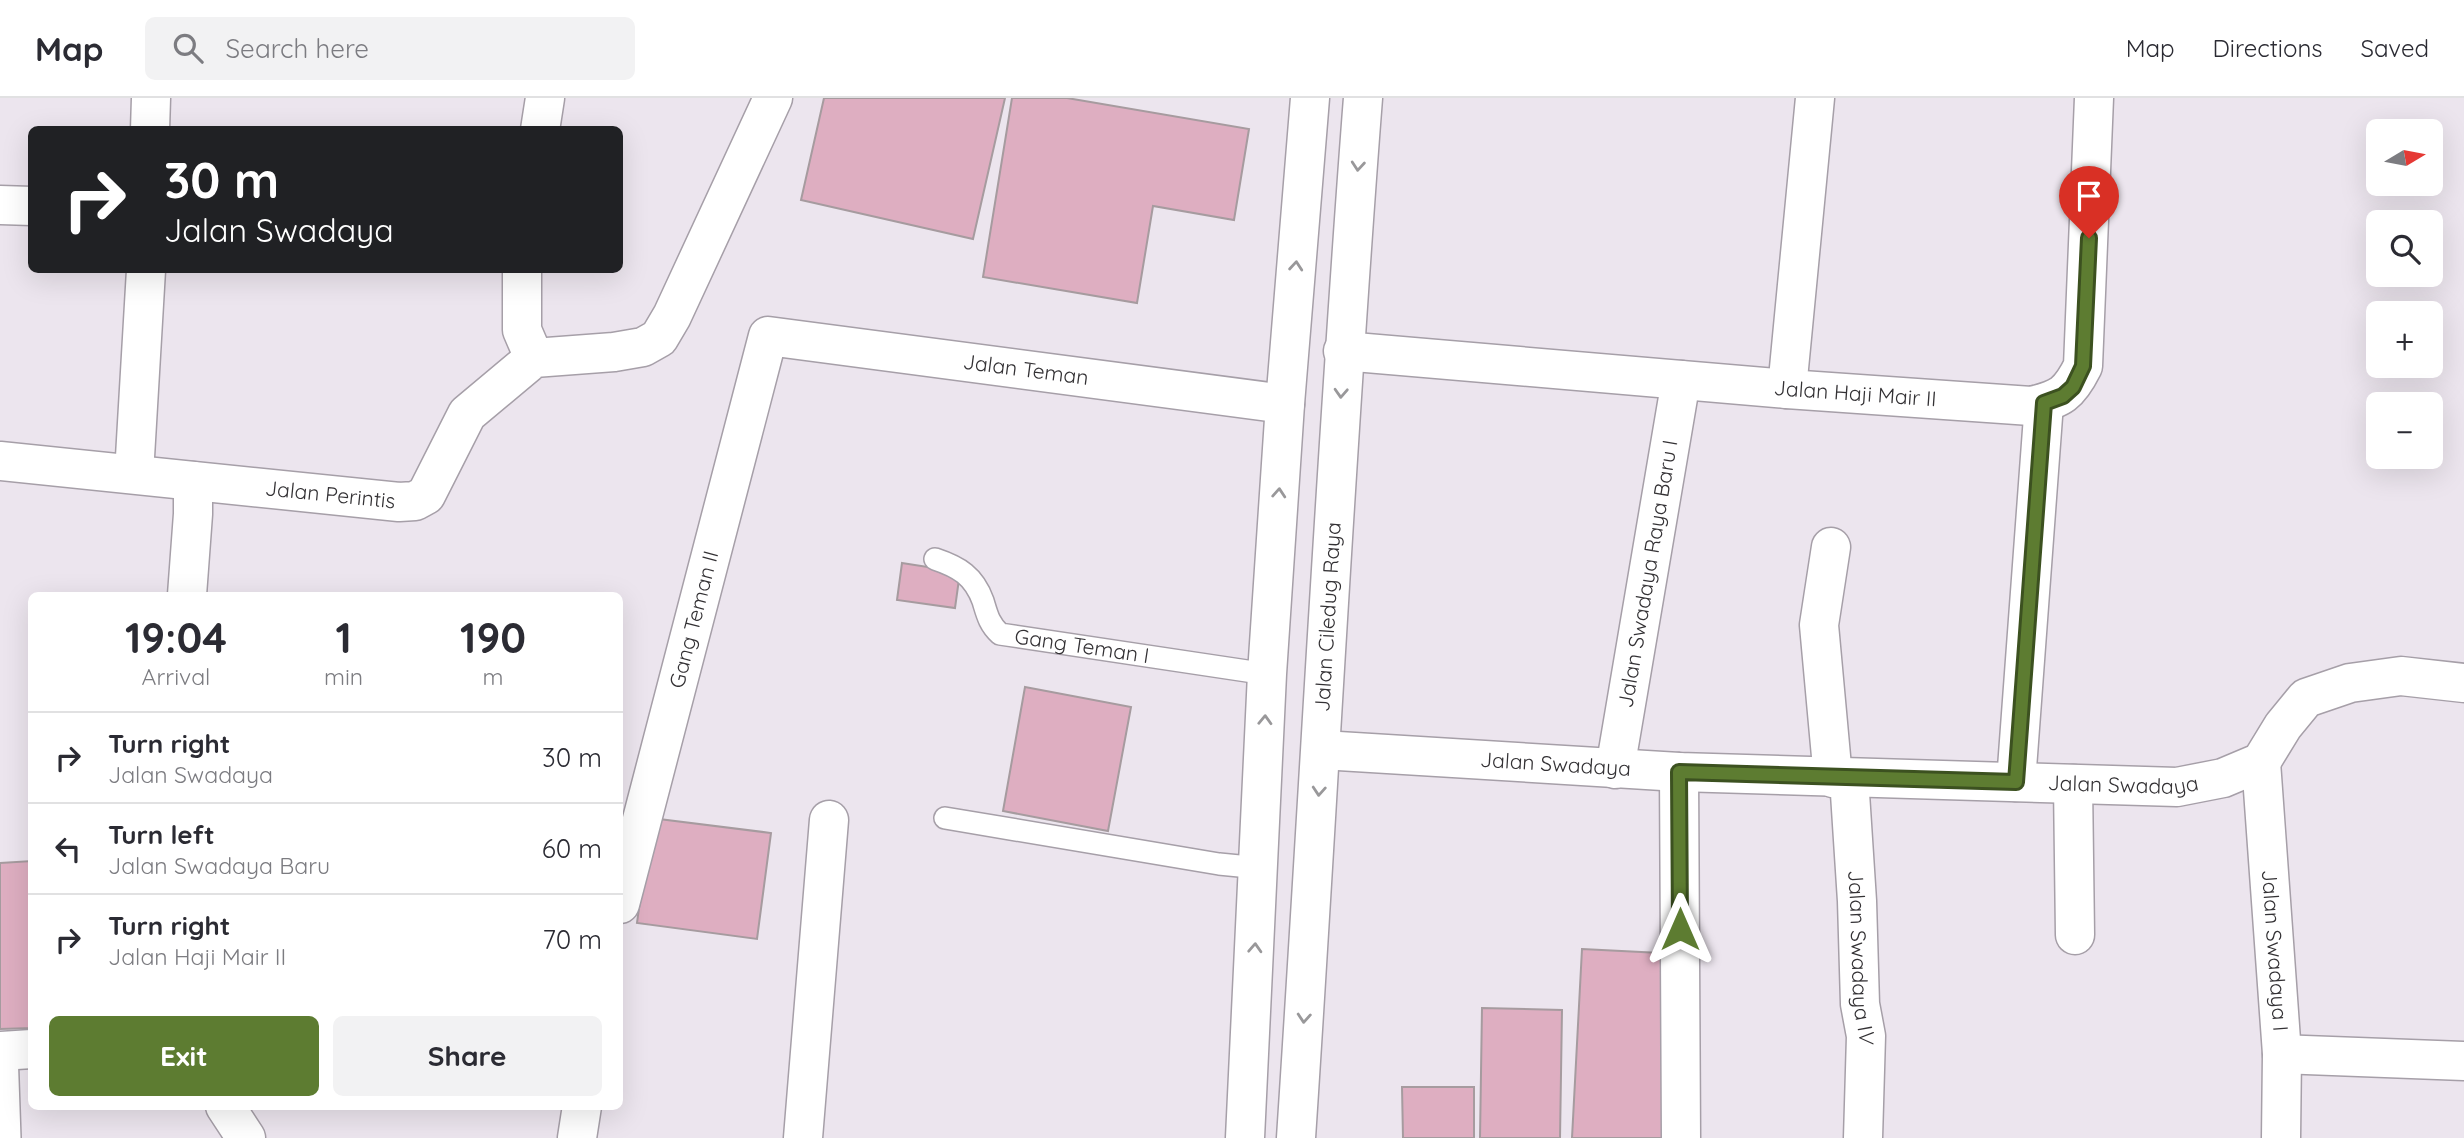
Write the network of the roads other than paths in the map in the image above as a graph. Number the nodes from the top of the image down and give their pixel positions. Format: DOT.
graph roads {
  1 [pos="151,98"];
  2 [pos="545,98"];
  3 [pos="773,98"];
  4 [pos="1310,98"];
  5 [pos="1363,98"];
  6 [pos="1815,98"];
  7 [pos="2094,98"];
  8 [pos="150,126"];
  9 [pos="541,126"];
  10 [pos="0,205"];
  11 [pos="28,206"];
  12 [pos="146,273"];
  13 [pos="523,273"];
  14 [pos="768,336"];
  15 [pos="1343,351"];
  16 [pos="534,358"];
  17 [pos="1681,380"];
  18 [pos="1787,389"];
  19 [pos="2044,403"];
  20 [pos="1285,404"];
  21 [pos="0,461"];
  22 [pos="134,474"];
  23 [pos="193,481"];
  24 [pos="1831,547"];
  25 [pos="935,559"];
  26 [pos="187,592"];
  27 [pos="1267,674"];
  28 [pos="2464,683"];
  29 [pos="1322,750"];
  30 [pos="2261,762"];
  31 [pos="1615,769"];
  32 [pos="1679,772"];
  33 [pos="1841,778"];
  34 [pos="2016,782"];
  35 [pos="2073,784"];
  36 [pos="945,818"];
  37 [pos="829,820"];
  38 [pos="1259,868"];
  39 [pos="623,892"];
  40 [pos="2075,935"];
  41 [pos="13,1050"];
  42 [pos="2282,1054"];
  43 [pos="2464,1061"];
  44 [pos="581,1110"];
  45 [pos="10,1138"];
  46 [pos="577,1138"];
  47 [pos="803,1138"];
  48 [pos="1245,1138"];
  49 [pos="1296,1138"];
  50 [pos="1681,1138"];
  51 [pos="1863,1138"];
  52 [pos="2281,1138"];
  1 -- 8 [label="street"];
  2 -- 9 [label="street"];
  3 -- 16 [label="street"];
  20 -- 4 [label="street, one-way"];
  5 -- 15 [label="street, Jalan Ciledug Raya, one-way"];
  6 -- 18 [label="street"];
  7 -- 19 [label="street, Jalan Haji Mair II"];
  10 -- 11 [label="street"];
  12 -- 22 [label="street"];
  13 -- 16 [label="street"];
  14 -- 20 [label="street, Jalan Teman"];
  14 -- 39 [label="street, Gang Teman II"];
  15 -- 17 [label="street, Jalan Haji Mair II"];
  15 -- 29 [label="street, Jalan Ciledug Raya, one-way"];
  16 -- 23 [label="street, Jalan Perintis"];
  17 -- 18 [label="street, Jalan Haji Mair II"];
  17 -- 31 [label="street, Jalan Swadaya Raya Baru I"];
  18 -- 19 [label="street, Jalan Haji Mair II"];
  19 -- 34 [label="street"];
  27 -- 20 [label="street, one-way"];
  21 -- 22 [label="street, Jalan Perintis"];
  22 -- 23 [label="street, Jalan Perintis"];
  23 -- 26 [label="street"];
  24 -- 33 [label="street, Jalan Swadaya IV"];
  25 -- 27 [label="lane, Gang Teman I"];
  38 -- 27 [label="street, one-way"];
  28 -- 30 [label="street"];
  29 -- 31 [label="street, Jalan Swadaya"];
  29 -- 49 [label="street, Jalan Ciledug Raya, one-way"];
  30 -- 35 [label="street, Jalan Swadaya"];
  30 -- 42 [label="street, Jalan Swadaya I"];
  31 -- 32 [label="street, Jalan Swadaya"];
  32 -- 33 [label="street, Jalan Swadaya"];
  32 -- 50 [label="street"];
  33 -- 34 [label="street, Jalan Swadaya"];
  33 -- 51 [label="street, Jalan Swadaya IV"];
  34 -- 35 [label="street, Jalan Swadaya"];
  35 -- 40 [label="street"];
  36 -- 38 [label="lane"];
  37 -- 47 [label="street"];
  48 -- 38 [label="street, one-way"];
  41 -- 45 [label="lane"];
  42 -- 43 [label="street"];
  42 -- 52 [label="street, Jalan Swadaya I"];
  44 -- 46 [label="street"];
}
